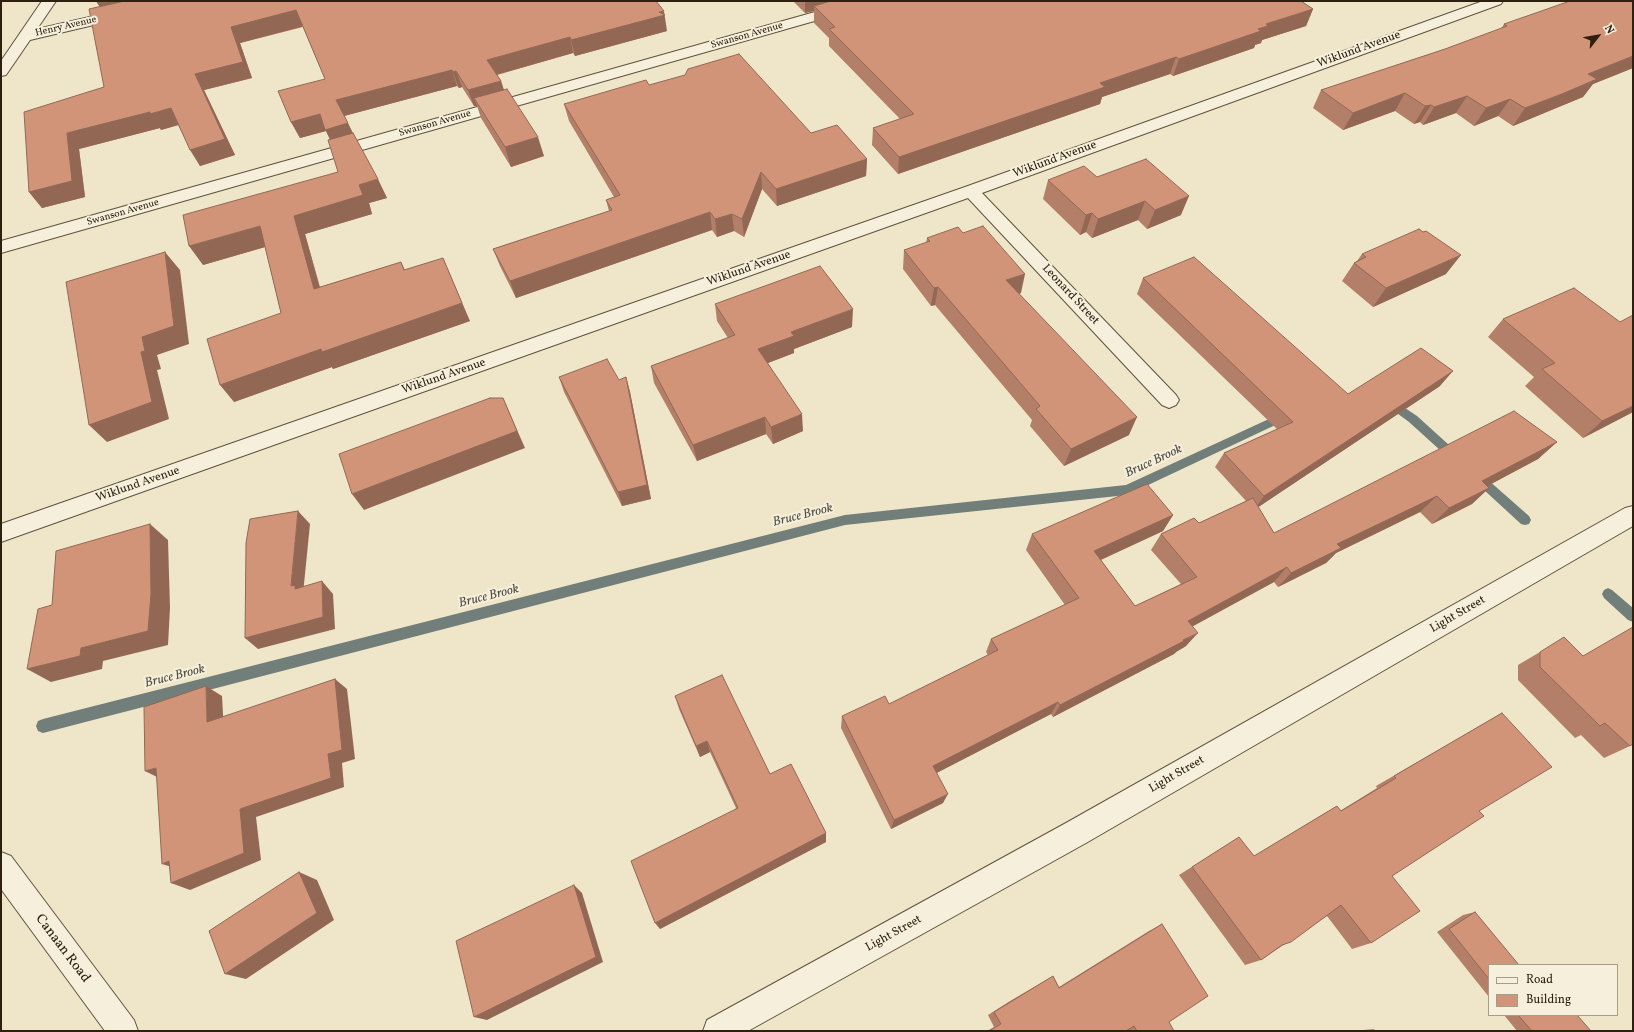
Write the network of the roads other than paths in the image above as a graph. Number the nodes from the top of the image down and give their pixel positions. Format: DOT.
graph roads {
  1 [pos="49,1"];
  2 [pos="178,1"];
  3 [pos="869,1"];
  4 [pos="1496,1"];
  5 [pos="23,38"];
  6 [pos="1,72"];
  7 [pos="971,191"];
  8 [pos="1,247"];
  9 [pos="1169,400"];
  10 [pos="1633,515"];
  11 [pos="1,533"];
  12 [pos="1,866"];
  13 [pos="123,1031"];
  14 [pos="718,1031"];
  1 -- 5 [label="street"];
  2 -- 5 [label="street, Henry Avenue"];
  3 -- 8 [label="street, Swanson Avenue"];
  4 -- 7 [label="street, Wiklund Avenue"];
  5 -- 6 [label="street"];
  7 -- 9 [label="street, Leonard Street"];
  7 -- 11 [label="street, Wiklund Avenue"];
  10 -- 14 [label="street, Light Street"];
  12 -- 13 [label="street, Canaan Road"];
}
